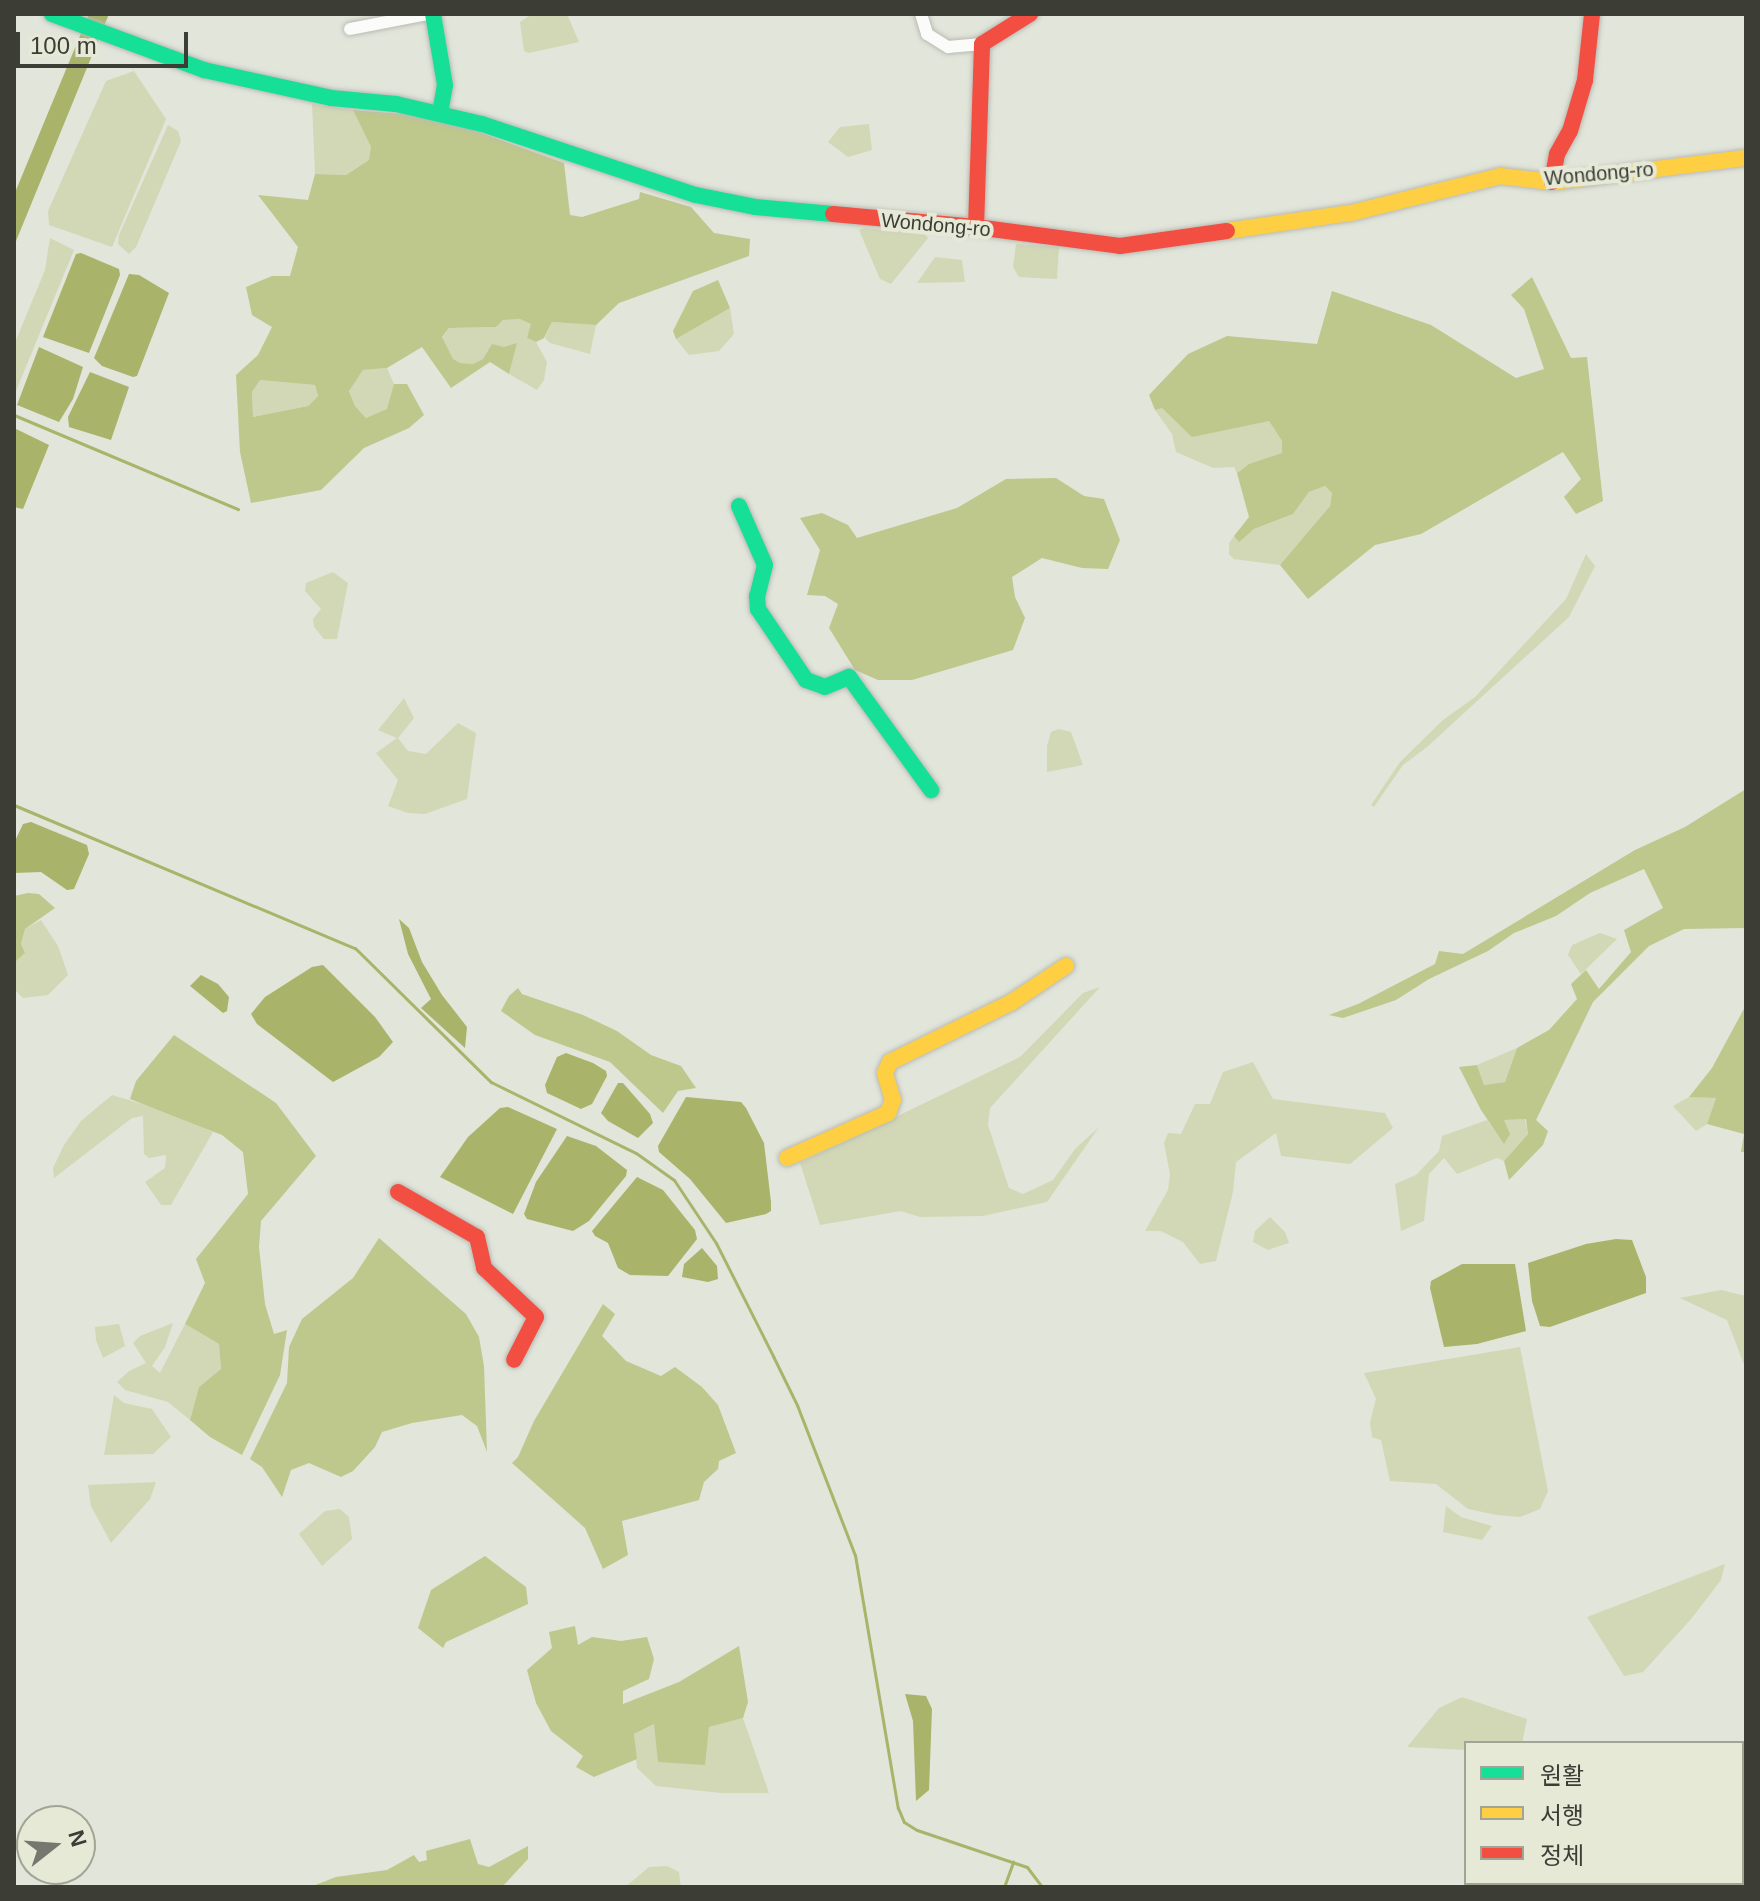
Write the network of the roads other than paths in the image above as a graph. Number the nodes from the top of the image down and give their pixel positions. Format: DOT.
graph roads {
  1 [pos="52,14"];
  2 [pos="431,14"];
  3 [pos="921,14"];
  4 [pos="1030,14"];
  5 [pos="1592,14"];
  6 [pos="1013,20"];
  7 [pos="350,29"];
  8 [pos="982,44"];
  9 [pos="440,114"];
  10 [pos="1746,158"];
  11 [pos="1552,182"];
  12 [pos="976,227"];
  13 [pos="739,506"];
  14 [pos="931,790"];
  15 [pos="1066,966"];
  16 [pos="787,1158"];
  17 [pos="398,1192"];
  18 [pos="514,1360"];
  1 -- 9 [label="street, Wondong-ro"];
  2 -- 7 [label="street"];
  2 -- 9 [label="street"];
  3 -- 8 [label="street"];
  4 -- 6 [label="street"];
  5 -- 11 [label="street"];
  6 -- 8 [label="street"];
  8 -- 12 [label="street"];
  9 -- 12 [label="street, Wondong-ro"];
  10 -- 11 [label="street, Wondong-ro"];
  11 -- 12 [label="street, Wondong-ro"];
  13 -- 14 [label="street"];
  15 -- 16 [label="street"];
  17 -- 18 [label="street"];
}
